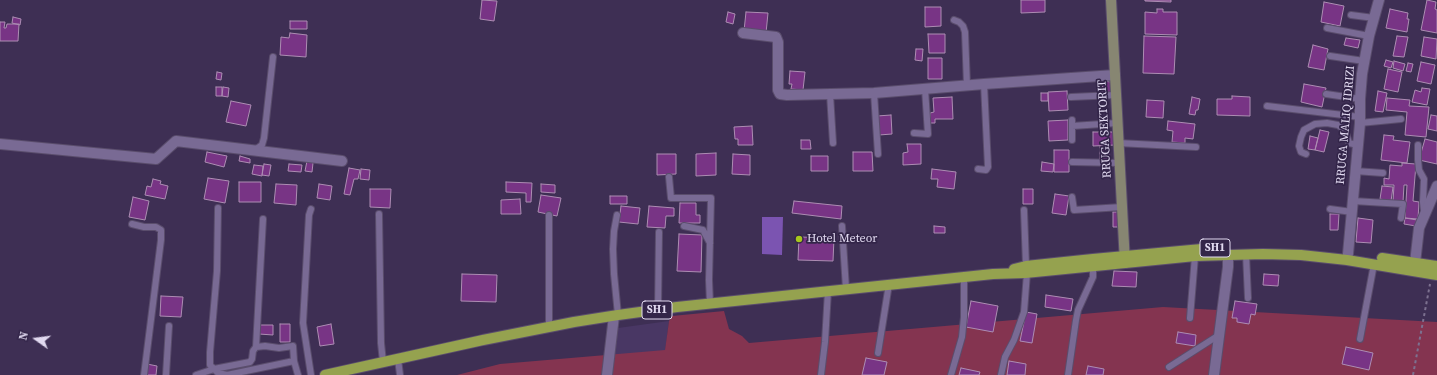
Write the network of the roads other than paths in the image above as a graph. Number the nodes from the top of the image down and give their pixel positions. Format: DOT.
graph roads {
  1 [pos="1111,0"];
  2 [pos="1379,0"];
  3 [pos="1351,16"];
  4 [pos="1374,18"];
  5 [pos="954,20"];
  6 [pos="1327,28"];
  7 [pos="743,33"];
  8 [pos="1369,36"];
  9 [pos="1330,56"];
  10 [pos="273,57"];
  11 [pos="1364,61"];
  12 [pos="1115,75"];
  13 [pos="984,84"];
  14 [pos="967,86"];
  15 [pos="925,89"];
  16 [pos="874,93"];
  17 [pos="830,94"];
  18 [pos="1326,94"];
  19 [pos="1116,95"];
  20 [pos="1071,97"];
  21 [pos="1360,99"];
  22 [pos="1267,106"];
  23 [pos="1401,119"];
  24 [pos="1360,120"];
  25 [pos="1117,123"];
  26 [pos="914,133"];
  27 [pos="1072,140"];
  28 [pos="833,143"];
  29 [pos="1118,143"];
  30 [pos="0,144"];
  31 [pos="1358,145"];
  32 [pos="1418,146"];
  33 [pos="1196,147"];
  34 [pos="253,150"];
  35 [pos="878,154"];
  36 [pos="1306,154"];
  37 [pos="342,161"];
  38 [pos="1072,162"];
  39 [pos="1120,163"];
  40 [pos="978,169"];
  41 [pos="1355,171"];
  42 [pos="1383,173"];
  43 [pos="669,177"];
  44 [pos="1437,186"];
  45 [pos="1072,198"];
  46 [pos="1353,201"];
  47 [pos="1122,206"];
  48 [pos="218,208"];
  49 [pos="311,209"];
  50 [pos="1330,209"];
  51 [pos="1024,210"];
  52 [pos="1352,212"];
  53 [pos="379,214"];
  54 [pos="549,215"];
  55 [pos="617,215"];
  56 [pos="1424,217"];
  57 [pos="1402,218"];
  58 [pos="263,219"];
  59 [pos="132,224"];
  60 [pos="684,226"];
  61 [pos="842,226"];
  62 [pos="659,232"];
  63 [pos="710,242"];
  64 [pos="1228,254"];
  65 [pos="1246,254"];
  66 [pos="1348,254"];
  67 [pos="1195,256"];
  68 [pos="1125,259"];
  69 [pos="1415,263"];
  70 [pos="1374,264"];
  71 [pos="1093,266"];
  72 [pos="1027,270"];
  73 [pos="1435,272"];
  74 [pos="964,277"];
  75 [pos="889,284"];
  76 [pos="846,289"];
  77 [pos="828,290"];
  78 [pos="1248,298"];
  79 [pos="710,304"];
  80 [pos="658,310"];
  81 [pos="616,316"];
  82 [pos="1190,318"];
  83 [pos="169,326"];
  84 [pos="549,327"];
  85 [pos="1220,334"];
  86 [pos="1360,339"];
  87 [pos="256,348"];
  88 [pos="878,353"];
  89 [pos="398,359"];
  90 [pos="294,361"];
  91 [pos="383,362"];
  92 [pos="1168,367"];
  93 [pos="214,369"];
  94 [pos="144,375"];
  95 [pos="166,375"];
  96 [pos="196,375"];
  97 [pos="298,375"];
  98 [pos="311,375"];
  99 [pos="325,375"];
  100 [pos="400,375"];
  101 [pos="607,375"];
  102 [pos="821,375"];
  103 [pos="951,375"];
  104 [pos="1001,375"];
  105 [pos="1068,375"];
  106 [pos="1214,375"];
  1 -- 12 [label="street, RRUGA SEKTORIT"];
  2 -- 4 [label="street, RRUGA MALIQ IDRIZI"];
  3 -- 4 [label="lane"];
  4 -- 8 [label="street, RRUGA MALIQ IDRIZI"];
  5 -- 14 [label="lane"];
  6 -- 8 [label="lane"];
  7 -- 17 [label="street"];
  8 -- 11 [label="street, RRUGA MALIQ IDRIZI"];
  9 -- 11 [label="lane"];
  10 -- 34 [label="lane"];
  11 -- 21 [label="street, RRUGA MALIQ IDRIZI"];
  12 -- 13 [label="street"];
  12 -- 19 [label="street, RRUGA SEKTORIT"];
  13 -- 14 [label="street"];
  13 -- 40 [label="lane"];
  14 -- 15 [label="street"];
  15 -- 16 [label="street"];
  15 -- 26 [label="lane"];
  16 -- 17 [label="street"];
  16 -- 35 [label="lane"];
  17 -- 28 [label="lane"];
  18 -- 21 [label="lane"];
  19 -- 20 [label="lane"];
  19 -- 25 [label="street, RRUGA SEKTORIT"];
  21 -- 24 [label="street, RRUGA MALIQ IDRIZI"];
  22 -- 24 [label="lane"];
  23 -- 24 [label="lane"];
  24 -- 31 [label="street, RRUGA MALIQ IDRIZI"];
  25 -- 27 [label="lane"];
  25 -- 29 [label="street, RRUGA SEKTORIT"];
  29 -- 33 [label="lane"];
  29 -- 39 [label="street, RRUGA SEKTORIT"];
  30 -- 34 [label="street"];
  31 -- 36 [label="lane"];
  31 -- 41 [label="street, RRUGA MALIQ IDRIZI"];
  32 -- 56 [label="lane"];
  34 -- 37 [label="street"];
  38 -- 39 [label="lane"];
  39 -- 47 [label="street, RRUGA SEKTORIT"];
  41 -- 42 [label="lane"];
  41 -- 46 [label="street, RRUGA MALIQ IDRIZI"];
  43 -- 63 [label="lane"];
  44 -- 56 [label="street"];
  45 -- 47 [label="lane"];
  46 -- 52 [label="street, RRUGA MALIQ IDRIZI"];
  46 -- 57 [label="lane"];
  47 -- 68 [label="street, RRUGA SEKTORIT"];
  48 -- 93 [label="lane"];
  49 -- 98 [label="lane"];
  50 -- 52 [label="lane"];
  51 -- 72 [label="lane"];
  52 -- 66 [label="street, RRUGA MALIQ IDRIZI"];
  53 -- 91 [label="lane"];
  54 -- 84 [label="lane"];
  55 -- 81 [label="lane"];
  56 -- 69 [label="street"];
  58 -- 87 [label="lane"];
  59 -- 94 [label="lane"];
  60 -- 63 [label="lane"];
  61 -- 76 [label="lane"];
  62 -- 80 [label="lane"];
  63 -- 79 [label="lane"];
  64 -- 65 [label="main road, SH1"];
  64 -- 67 [label="main road, SH1"];
  64 -- 85 [label="street"];
  65 -- 70 [label="main road, SH1"];
  65 -- 78 [label="lane"];
  66 -- 68 [label="main road, SH1"];
  66 -- 69 [label="main road, SH1"];
  67 -- 68 [label="main road, SH1"];
  67 -- 82 [label="lane"];
  68 -- 71 [label="main road, SH1"];
  68 -- 72 [label="main road, SH1"];
  69 -- 73 [label="main road, SH1"];
  70 -- 73 [label="main road, SH1"];
  70 -- 86 [label="lane"];
  71 -- 72 [label="main road, SH1"];
  71 -- 105 [label="lane"];
  72 -- 74 [label="main road, SH1"];
  72 -- 104 [label="lane"];
  74 -- 75 [label="main road, SH1"];
  74 -- 103 [label="lane"];
  75 -- 76 [label="main road, SH1"];
  75 -- 88 [label="lane"];
  76 -- 77 [label="main road, SH1"];
  77 -- 79 [label="main road, SH1"];
  77 -- 102 [label="lane"];
  79 -- 80 [label="main road, SH1"];
  80 -- 81 [label="main road, SH1"];
  81 -- 84 [label="main road, SH1"];
  81 -- 101 [label="street"];
  83 -- 95 [label="lane"];
  84 -- 89 [label="main road, SH1"];
  85 -- 92 [label="lane"];
  85 -- 106 [label="street"];
  87 -- 90 [label="lane"];
  87 -- 93 [label="lane"];
  89 -- 91 [label="main road, SH1"];
  89 -- 100 [label="lane"];
  90 -- 93 [label="lane"];
  90 -- 97 [label="lane"];
  91 -- 99 [label="main road, SH1"];
  93 -- 96 [label="lane"];
}
